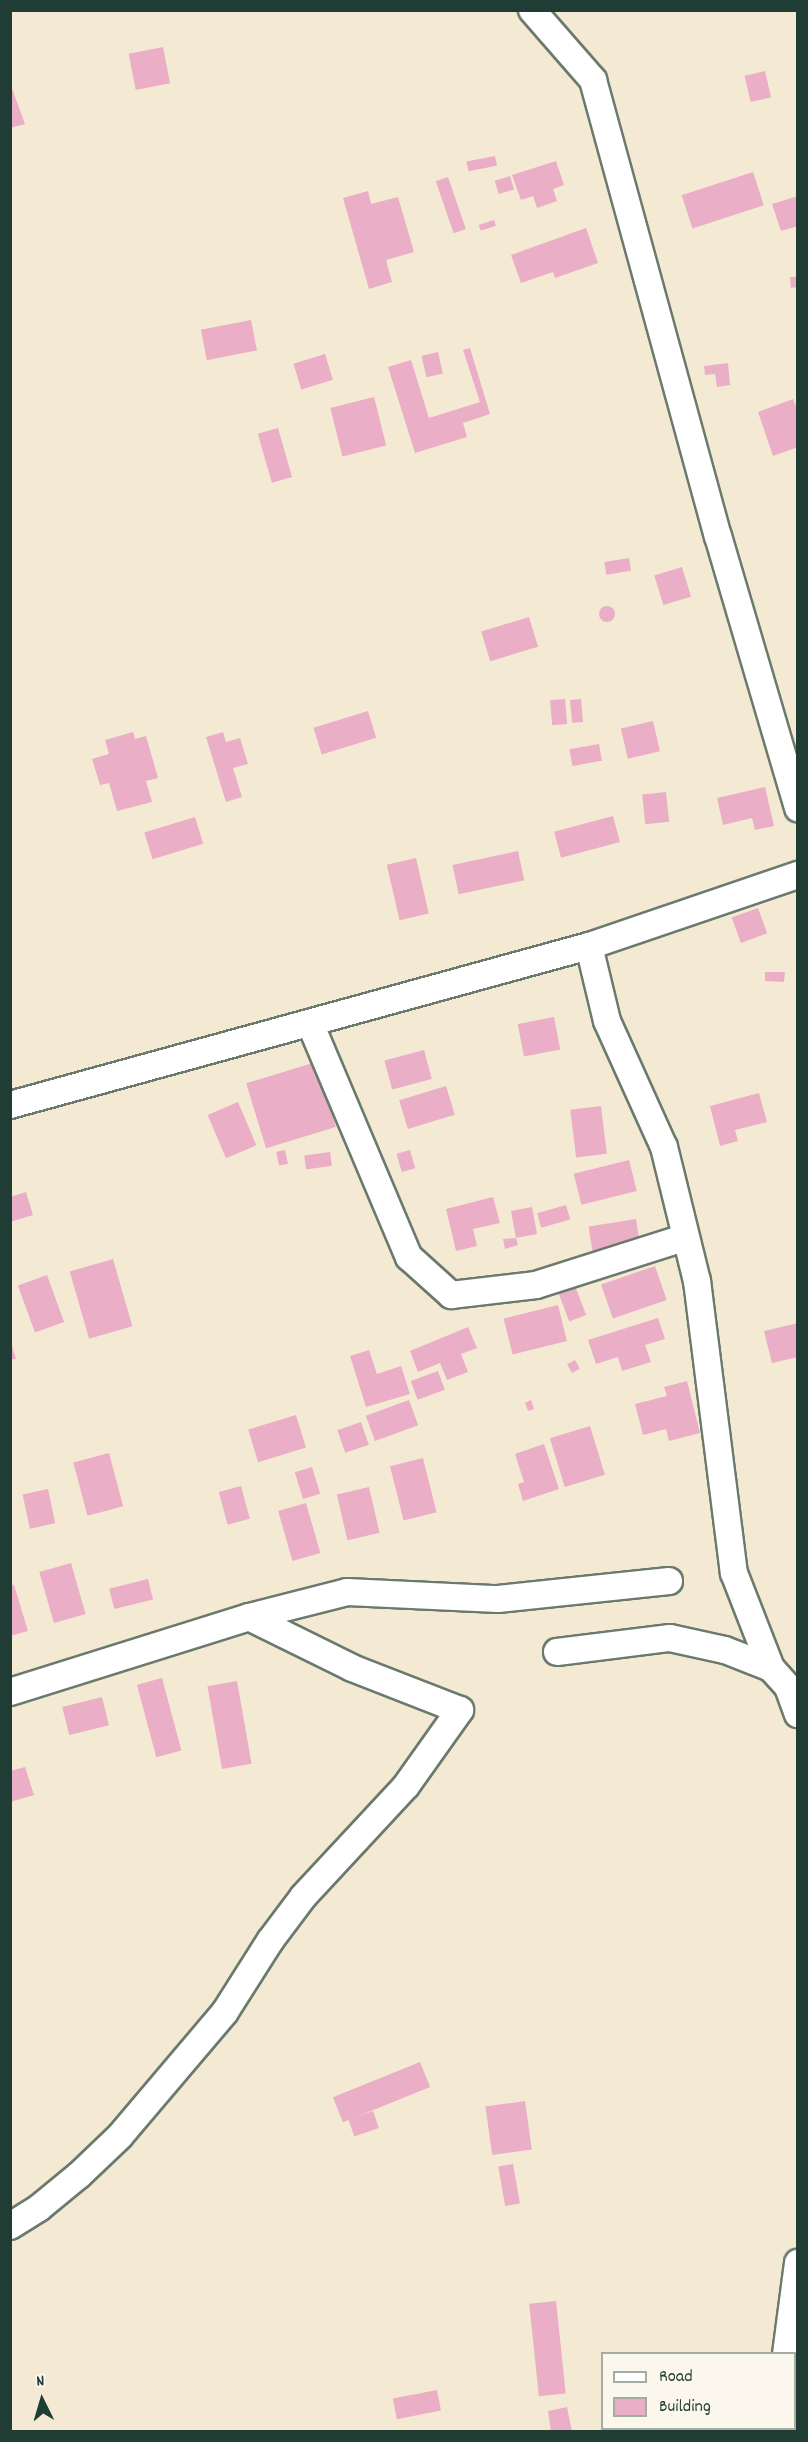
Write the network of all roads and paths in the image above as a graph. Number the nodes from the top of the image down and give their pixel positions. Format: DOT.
graph roads {
  1 [pos="532,10"];
  2 [pos="798,808"];
  3 [pos="798,875"];
  4 [pos="589,946"];
  5 [pos="310,1023"];
  6 [pos="10,1105"];
  7 [pos="686,1237"];
  8 [pos="669,1581"];
  9 [pos="249,1617"];
  10 [pos="557,1652"];
  11 [pos="771,1668"];
  12 [pos="10,1692"];
  13 [pos="798,1714"];
  14 [pos="10,2226"];
  15 [pos="798,2263"];
  16 [pos="786,2352"];
  1 -- 2 [label="street"];
  3 -- 4 [label="street"];
  4 -- 5 [label="street"];
  4 -- 7 [label="street"];
  5 -- 6 [label="street"];
  5 -- 7 [label="street"];
  7 -- 11 [label="street"];
  8 -- 9 [label="street"];
  9 -- 12 [label="street"];
  9 -- 14 [label="street"];
  10 -- 11 [label="street"];
  11 -- 13 [label="street"];
  15 -- 16 [label="street"];
}
